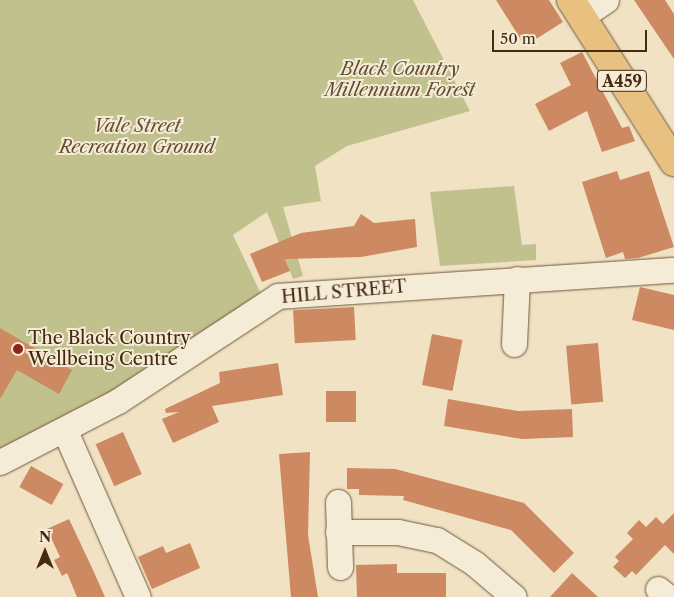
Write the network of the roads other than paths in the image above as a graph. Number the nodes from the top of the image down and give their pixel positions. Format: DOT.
graph roads {
  1 [pos="606,0"];
  2 [pos="576,8"];
  3 [pos="674,162"];
  4 [pos="674,270"];
  5 [pos="518,279"];
  6 [pos="514,344"];
  7 [pos="65,431"];
  8 [pos="0,462"];
  9 [pos="338,502"];
  10 [pos="338,532"];
  11 [pos="340,567"];
  12 [pos="138,597"];
  13 [pos="514,597"];
  1 -- 2 [label="street"];
  2 -- 3 [label="main road, A459"];
  4 -- 5 [label="street, HILL STREET"];
  5 -- 6 [label="street"];
  5 -- 7 [label="street, HILL STREET"];
  7 -- 8 [label="street, HILL STREET"];
  7 -- 12 [label="street"];
  9 -- 10 [label="street"];
  10 -- 11 [label="street"];
  10 -- 13 [label="street"];
}
